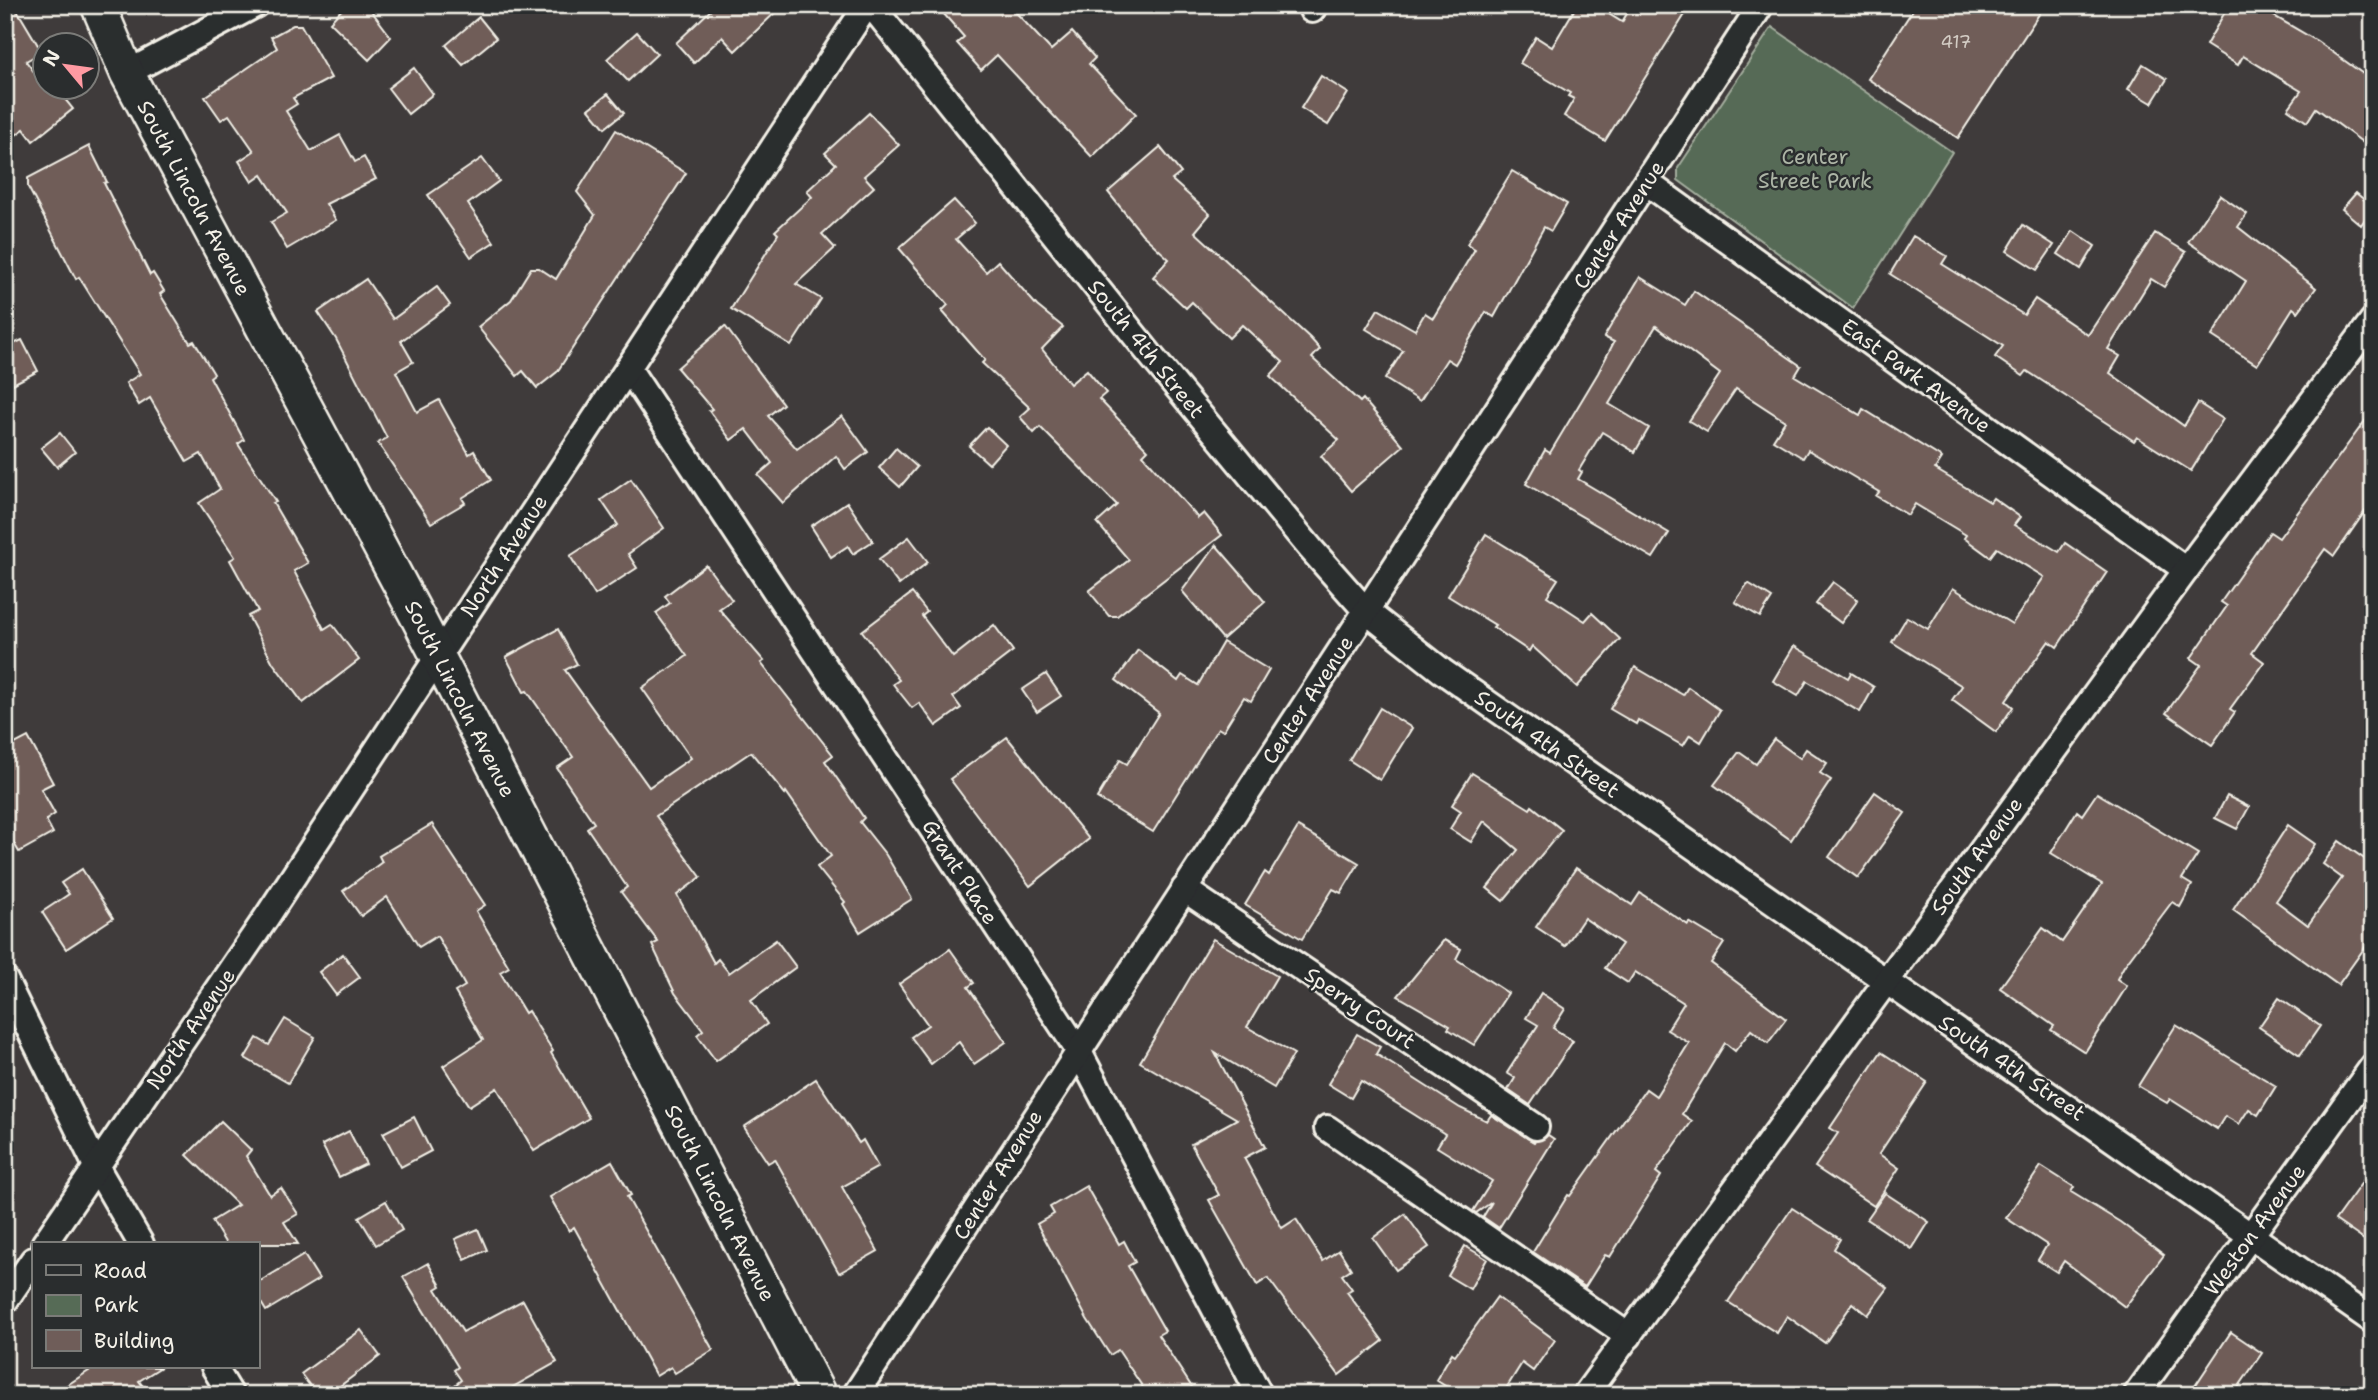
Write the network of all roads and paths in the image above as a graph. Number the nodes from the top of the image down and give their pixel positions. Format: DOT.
graph roads {
  1 [pos="98,5"];
  2 [pos="255,5"];
  3 [pos="869,5"];
  4 [pos="1761,5"];
  5 [pos="127,73"];
  6 [pos="1646,182"];
  7 [pos="2373,320"];
  8 [pos="628,368"];
  9 [pos="2186,570"];
  10 [pos="1366,611"];
  11 [pos="438,656"];
  12 [pos="1184,889"];
  13 [pos="5,979"];
  14 [pos="1885,981"];
  15 [pos="1078,1050"];
  16 [pos="2373,1066"];
  17 [pos="1536,1126"];
  18 [pos="1327,1128"];
  19 [pos="97,1168"];
  20 [pos="2252,1235"];
  21 [pos="45,1242"];
  22 [pos="140,1242"];
  23 [pos="32,1261"];
  24 [pos="5,1301"];
  25 [pos="2373,1321"];
  26 [pos="1629,1336"];
  27 [pos="215,1368"];
  28 [pos="231,1395"];
  29 [pos="819,1395"];
  30 [pos="855,1395"];
  31 [pos="1260,1395"];
  32 [pos="1586,1395"];
  33 [pos="2136,1395"];
  1 -- 5 [label="street, South Lincoln Avenue"];
  2 -- 5 [label="street"];
  3 -- 8 [label="street, North Avenue"];
  3 -- 10 [label="street, South 4th Street"];
  4 -- 6 [label="street, Center Avenue"];
  5 -- 11 [label="street, South Lincoln Avenue"];
  6 -- 9 [label="street, East Park Avenue"];
  6 -- 10 [label="street, Center Avenue"];
  7 -- 9 [label="street, South Avenue"];
  8 -- 11 [label="street, North Avenue"];
  8 -- 15 [label="street, Grant Place"];
  9 -- 14 [label="street, South Avenue"];
  10 -- 12 [label="street, Center Avenue"];
  10 -- 14 [label="street, South 4th Street"];
  11 -- 19 [label="street, North Avenue"];
  11 -- 29 [label="street, South Lincoln Avenue"];
  12 -- 15 [label="street, Center Avenue"];
  12 -- 17 [label="street, Sperry Court"];
  13 -- 19 [label="street"];
  14 -- 20 [label="street, South 4th Street"];
  14 -- 26 [label="street, South Avenue"];
  15 -- 30 [label="street, Center Avenue"];
  15 -- 31 [label="street, Grant Place"];
  16 -- 20 [label="street, Weston Avenue"];
  18 -- 26 [label="street"];
  19 -- 21 [label="street, North Avenue"];
  19 -- 22 [label="street"];
  20 -- 25 [label="street, South 4th Street"];
  20 -- 33 [label="street, Weston Avenue"];
  23 -- 24 [label="street"];
  26 -- 32 [label="street, South Avenue"];
  27 -- 28 [label="street"];
}
